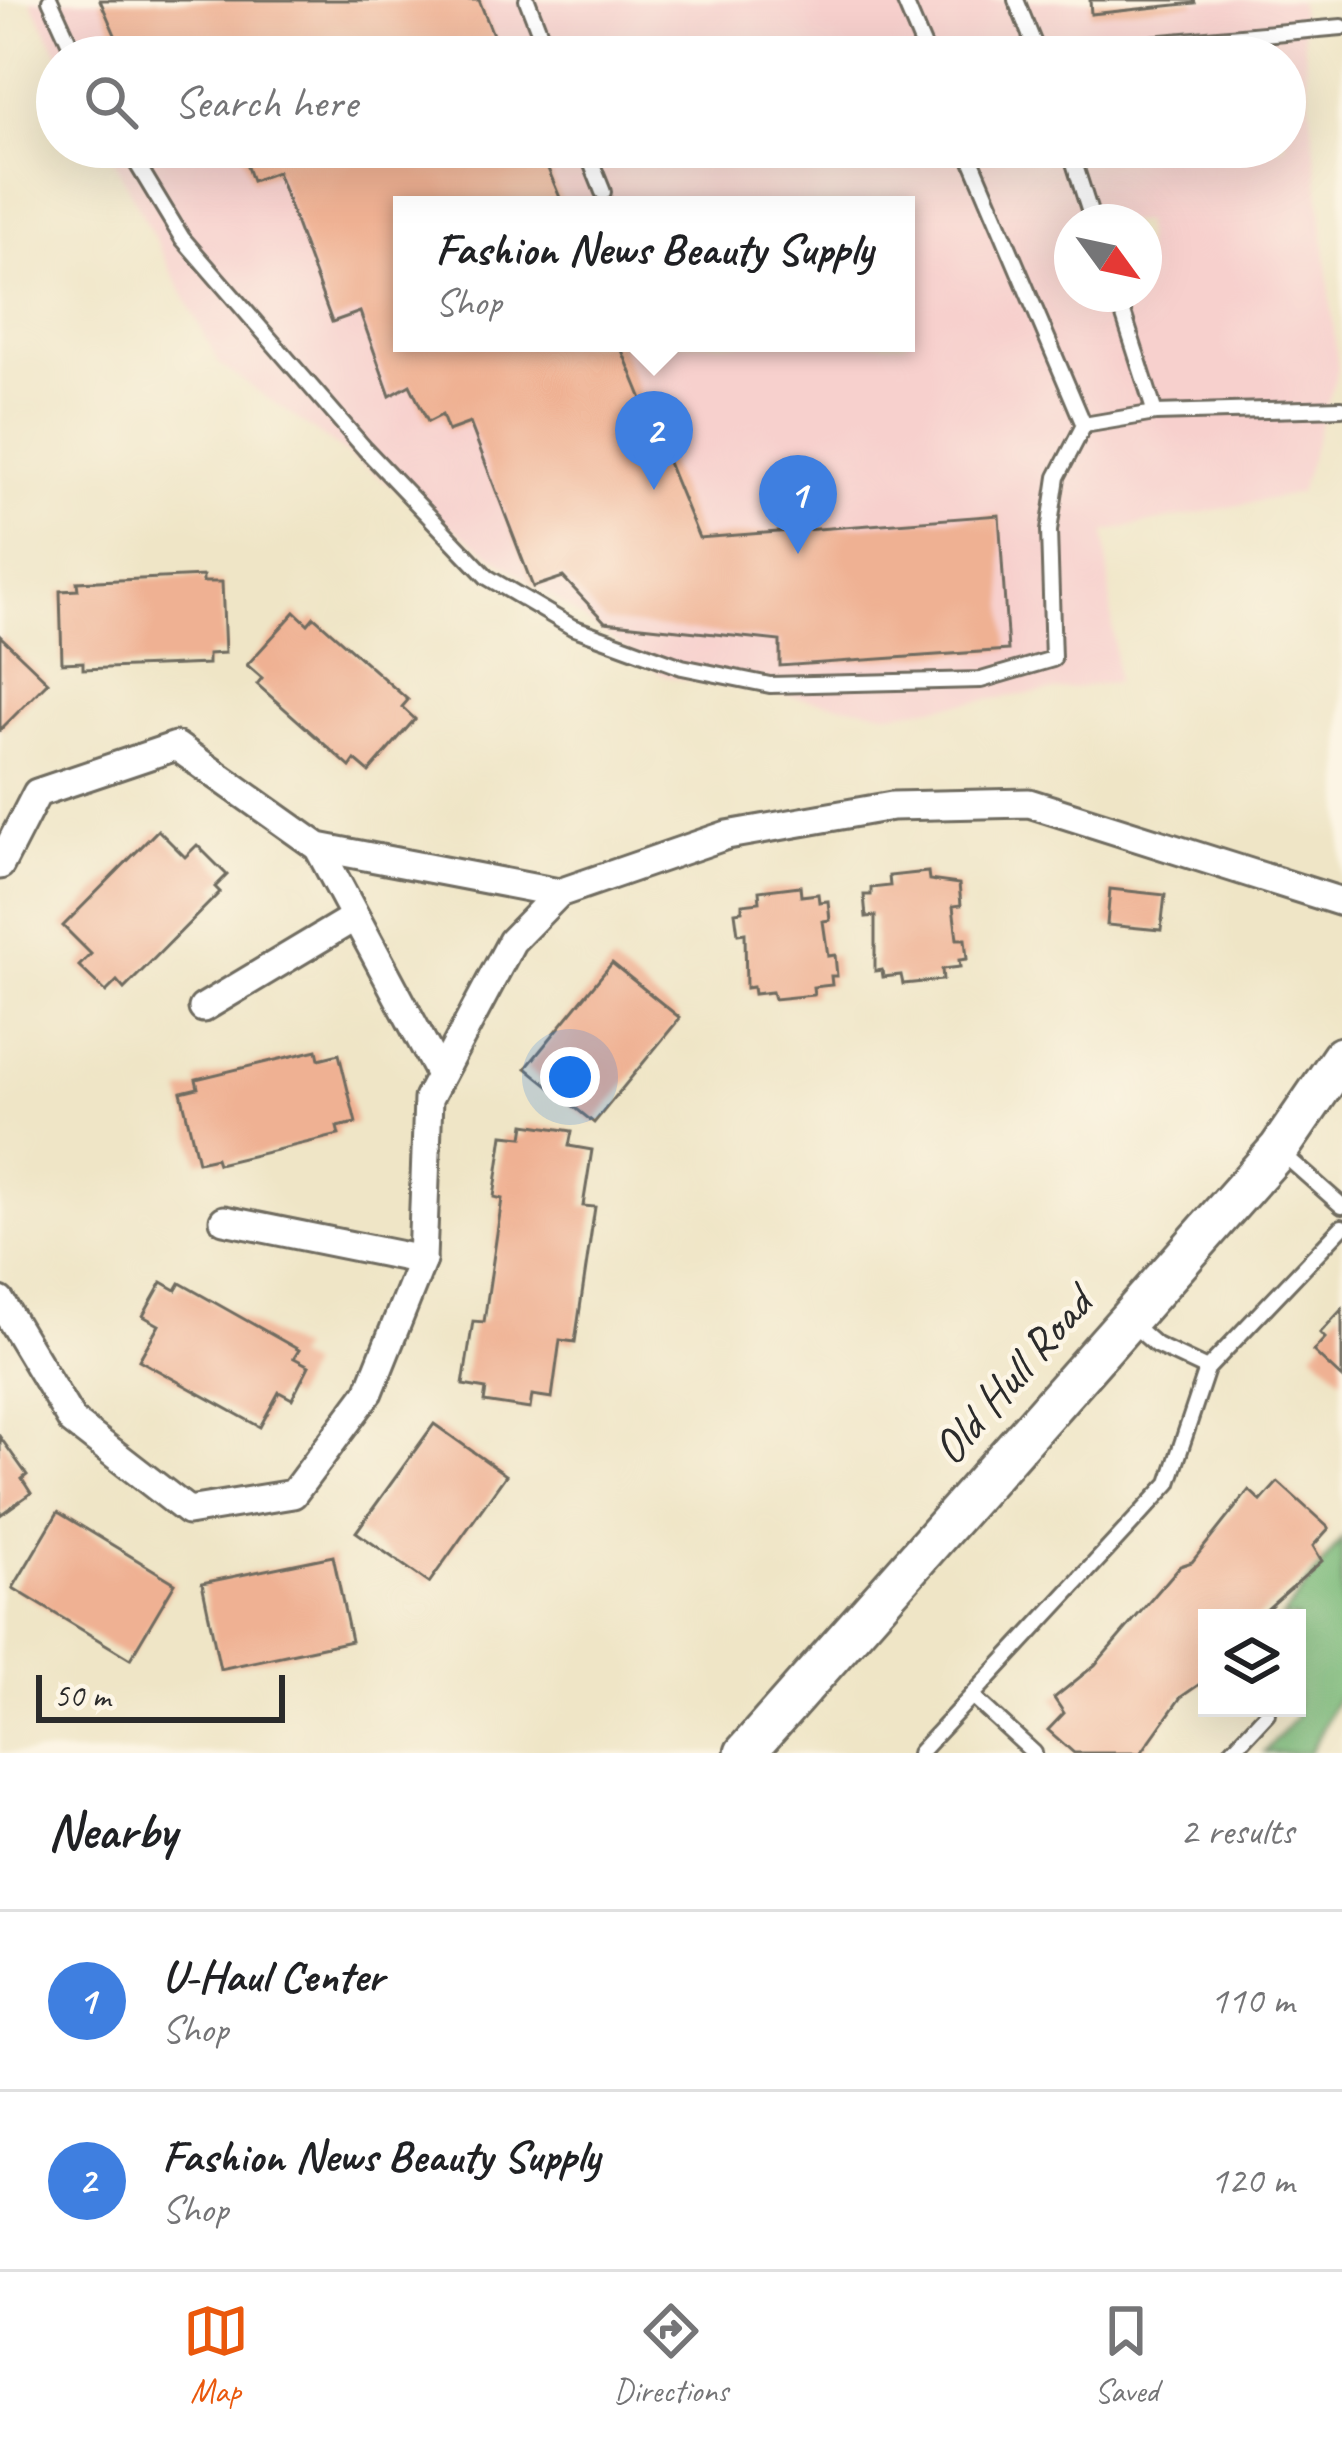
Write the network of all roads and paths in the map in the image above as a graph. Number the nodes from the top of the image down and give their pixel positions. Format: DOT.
graph roads {
  1 [pos="50,0"];
  2 [pos="527,0"];
  3 [pos="904,0"];
  4 [pos="1016,0"];
  5 [pos="1342,27"];
  6 [pos="66,36"];
  7 [pos="541,36"];
  8 [pos="919,36"];
  9 [pos="1028,36"];
  10 [pos="1246,36"];
  11 [pos="140,168"];
  12 [pos="593,168"];
  13 [pos="975,168"];
  14 [pos="1076,168"];
  15 [pos="603,192"];
  16 [pos="1087,204"];
  17 [pos="1123,312"];
  18 [pos="1342,408"];
  19 [pos="1155,413"];
  20 [pos="1084,425"];
  21 [pos="317,847"];
  22 [pos="0,865"];
  23 [pos="559,893"];
  24 [pos="1342,902"];
  25 [pos="355,917"];
  26 [pos="203,1008"];
  27 [pos="1342,1057"];
  28 [pos="440,1075"];
  29 [pos="1279,1149"];
  30 [pos="1342,1206"];
  31 [pos="224,1220"];
  32 [pos="1342,1227"];
  33 [pos="422,1260"];
  34 [pos="0,1301"];
  35 [pos="1128,1320"];
  36 [pos="1207,1370"];
  37 [pos="972,1696"];
  38 [pos="1263,1717"];
  39 [pos="746,1753"];
  40 [pos="920,1753"];
  41 [pos="1034,1753"];
  42 [pos="1230,1753"];
  1 -- 6 [label="lane"];
  2 -- 7 [label="lane"];
  3 -- 8 [label="lane"];
  4 -- 9 [label="lane"];
  5 -- 10 [label="lane"];
  11 -- 20 [label="lane"];
  12 -- 15 [label="lane"];
  13 -- 20 [label="lane"];
  14 -- 16 [label="lane"];
  17 -- 19 [label="lane"];
  18 -- 19 [label="lane"];
  19 -- 20 [label="lane"];
  21 -- 22 [label="street"];
  21 -- 23 [label="street"];
  21 -- 25 [label="street"];
  23 -- 24 [label="street"];
  23 -- 28 [label="street"];
  25 -- 26 [label="street"];
  25 -- 28 [label="street"];
  27 -- 29 [label="main road, Old Hull Road"];
  28 -- 33 [label="street"];
  29 -- 30 [label="lane"];
  29 -- 35 [label="main road, Old Hull Road"];
  31 -- 33 [label="street"];
  32 -- 36 [label="lane"];
  33 -- 34 [label="street"];
  35 -- 36 [label="lane"];
  35 -- 39 [label="main road, Old Hull Road"];
  36 -- 37 [label="lane"];
  37 -- 40 [label="lane"];
  37 -- 41 [label="lane"];
  38 -- 42 [label="lane"];
}
